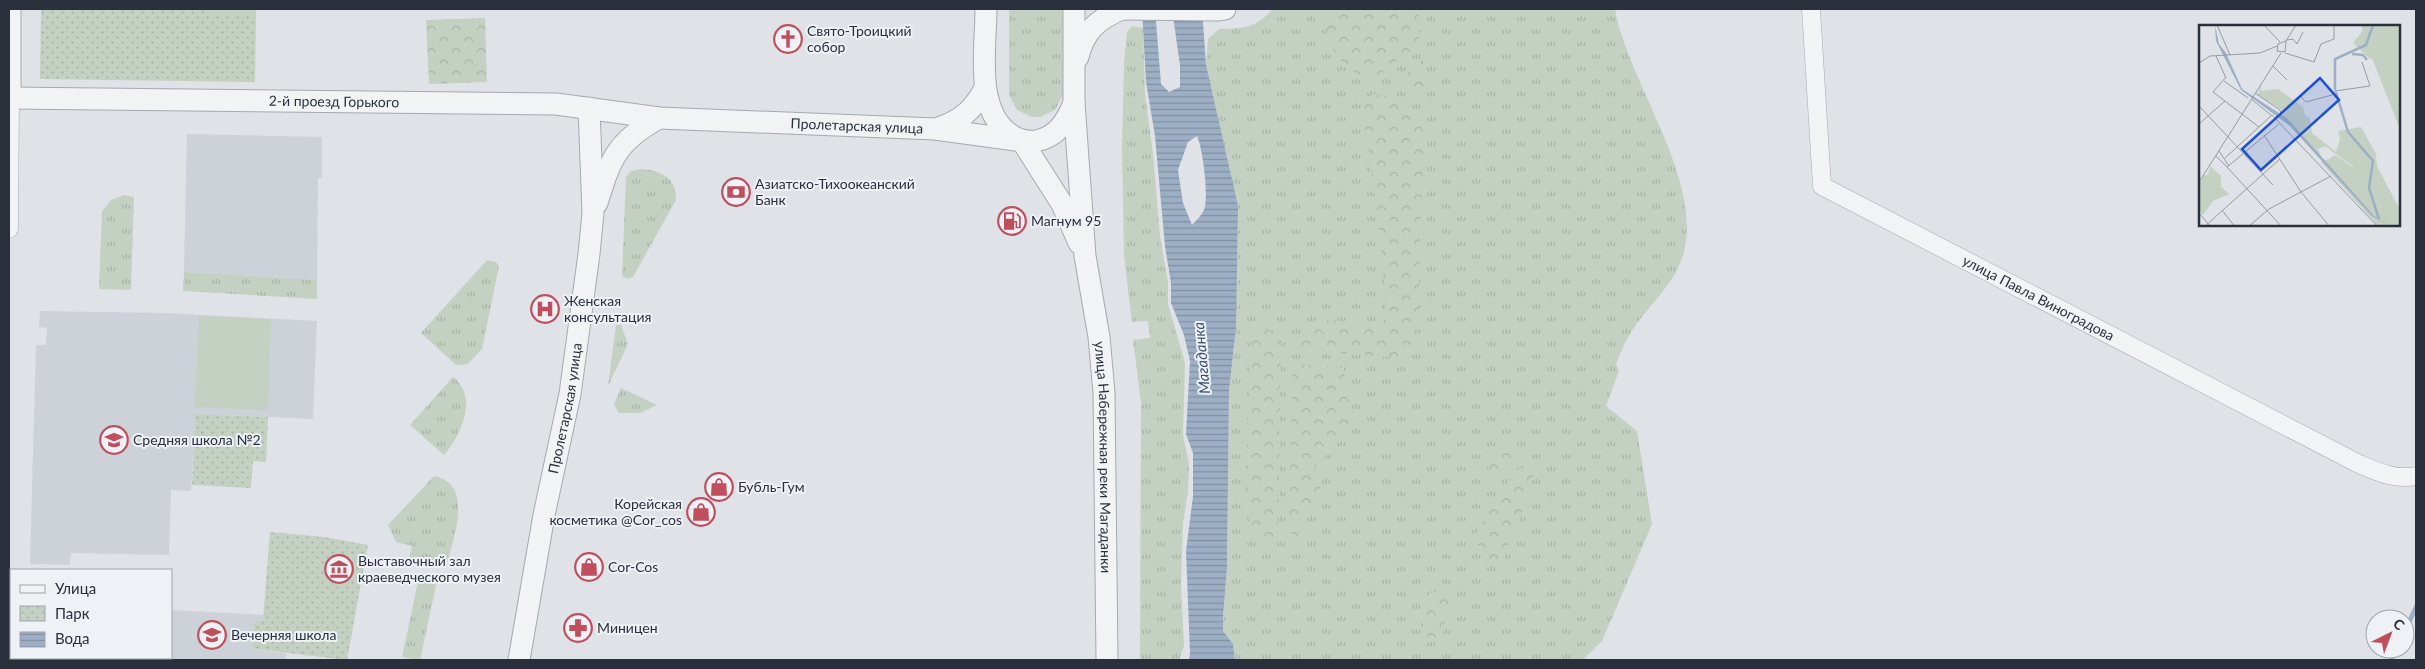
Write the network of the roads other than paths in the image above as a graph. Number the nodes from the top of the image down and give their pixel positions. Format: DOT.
graph roads {
  1 [pos="10,9"];
  2 [pos="986,9"];
  3 [pos="1074,9"];
  4 [pos="1122,9"];
  5 [pos="1811,9"];
  6 [pos="1222,10"];
  7 [pos="1073,77"];
  8 [pos="985,88"];
  9 [pos="9,98"];
  10 [pos="1074,103"];
  11 [pos="589,108"];
  12 [pos="659,118"];
  13 [pos="935,129"];
  14 [pos="1022,140"];
  15 [pos="593,213"];
  16 [pos="9,229"];
  17 [pos="1085,256"];
  18 [pos="2416,476"];
  19 [pos="518,660"];
  20 [pos="1106,660"];
  1 -- 9 [label="street"];
  2 -- 8 [label="street"];
  3 -- 7 [label="street, улица Набережная реки Магаданки"];
  4 -- 6 [label="street"];
  4 -- 7 [label="street"];
  5 -- 18 [label="street, улица Павла Виноградова"];
  7 -- 10 [label="street, улица Набережная реки Магаданки"];
  8 -- 13 [label="street, Пролетарская улица"];
  8 -- 14 [label="street"];
  9 -- 11 [label="street, 2-й проезд Горького"];
  9 -- 16 [label="street"];
  10 -- 14 [label="street, Пролетарская улица"];
  10 -- 17 [label="street, улица Набережная реки Магаданки"];
  11 -- 12 [label="street, 2-й проезд Горького"];
  11 -- 15 [label="street, Пролетарская улица"];
  12 -- 13 [label="street, Пролетарская улица"];
  12 -- 15 [label="street, Пролетарская улица"];
  13 -- 14 [label="street, Пролетарская улица"];
  14 -- 17 [label="street, улица Набережная реки Магаданки"];
  15 -- 19 [label="street, Пролетарская улица"];
  17 -- 20 [label="street, улица Набережная реки Магаданки"];
}
